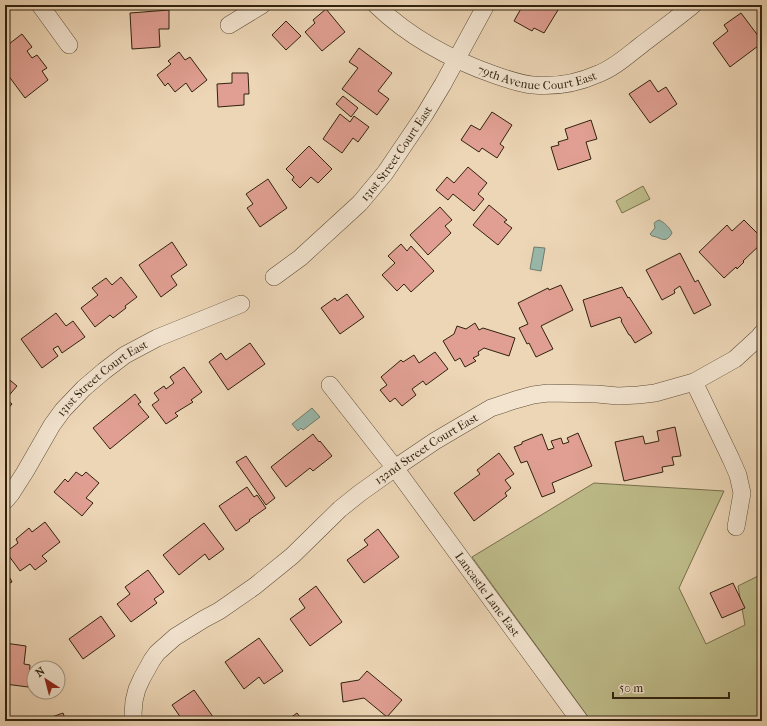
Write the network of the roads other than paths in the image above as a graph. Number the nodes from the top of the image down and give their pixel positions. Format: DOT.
graph roads {
  1 [pos="40,5"];
  2 [pos="262,5"];
  3 [pos="376,5"];
  4 [pos="486,5"];
  5 [pos="693,5"];
  6 [pos="229,25"];
  7 [pos="69,45"];
  8 [pos="456,59"];
  9 [pos="274,277"];
  10 [pos="241,304"];
  11 [pos="762,333"];
  12 [pos="694,382"];
  13 [pos="330,385"];
  14 [pos="395,468"];
  15 [pos="5,501"];
  16 [pos="736,528"];
  17 [pos="134,721"];
  18 [pos="580,721"];
  1 -- 7 [label="street"];
  2 -- 6 [label="street"];
  3 -- 8 [label="street, 79th Avenue Court East"];
  4 -- 8 [label="street, 131st Street Court East"];
  5 -- 8 [label="street, 79th Avenue Court East"];
  8 -- 9 [label="street, 131st Street Court East"];
  10 -- 15 [label="street, 131st Street Court East"];
  11 -- 12 [label="street, 132nd Street Court East"];
  12 -- 14 [label="street, 132nd Street Court East"];
  12 -- 16 [label="street"];
  13 -- 14 [label="street, Lancastle Lane East"];
  14 -- 17 [label="street, 132nd Street Court East"];
  14 -- 18 [label="street, Lancastle Lane East"];
}
